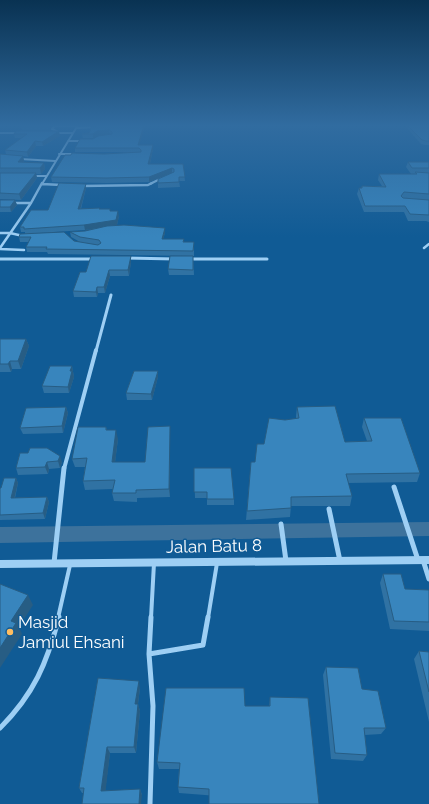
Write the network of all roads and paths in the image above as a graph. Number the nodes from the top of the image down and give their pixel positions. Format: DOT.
graph roads {
  1 [pos="54,163"];
  2 [pos="30,176"];
  3 [pos="46,176"];
  4 [pos="167,176"];
  5 [pos="42,184"];
  6 [pos="65,186"];
  7 [pos="80,186"];
  8 [pos="7,202"];
  9 [pos="31,203"];
  10 [pos="0,233"];
  11 [pos="10,233"];
  12 [pos="25,237"];
  13 [pos="429,244"];
  14 [pos="0,248"];
  15 [pos="424,248"];
  16 [pos="24,250"];
  17 [pos="101,258"];
  18 [pos="125,258"];
  19 [pos="267,259"];
  20 [pos="0,260"];
  21 [pos="112,295"];
  22 [pos="394,487"];
  23 [pos="329,509"];
  24 [pos="281,524"];
  25 [pos="423,560"];
  26 [pos="286,561"];
  27 [pos="340,561"];
  28 [pos="217,562"];
  29 [pos="70,563"];
  30 [pos="154,563"];
  31 [pos="0,564"];
  32 [pos="54,564"];
  33 [pos="429,579"];
  34 [pos="149,654"];
  35 [pos="0,728"];
  36 [pos="150,804"];
  1 -- 3 [label="street"];
  2 -- 3 [label="street"];
  3 -- 5 [label="street"];
  4 -- 7 [label="street"];
  5 -- 6 [label="street"];
  5 -- 9 [label="street"];
  8 -- 9 [label="street"];
  9 -- 11 [label="street"];
  10 -- 11 [label="street"];
  11 -- 12 [label="street"];
  11 -- 14 [label="street"];
  13 -- 15 [label="street"];
  14 -- 16 [label="street"];
  17 -- 20 [label="street"];
  18 -- 19 [label="street"];
  21 -- 32 [label="street"];
  22 -- 25 [label="street"];
  23 -- 27 [label="street"];
  24 -- 26 [label="street"];
  25 -- 27 [label="street, Jalan Batu 8"];
  25 -- 33 [label="street"];
  26 -- 27 [label="street, Jalan Batu 8"];
  26 -- 28 [label="street, Jalan Batu 8"];
  28 -- 30 [label="street, Jalan Batu 8"];
  28 -- 34 [label="lane"];
  29 -- 30 [label="street, Jalan Batu 8"];
  29 -- 32 [label="street, Jalan Batu 8"];
  29 -- 35 [label="lane"];
  30 -- 34 [label="lane"];
  31 -- 32 [label="street, Jalan Batu 8"];
  34 -- 36 [label="lane"];
}
